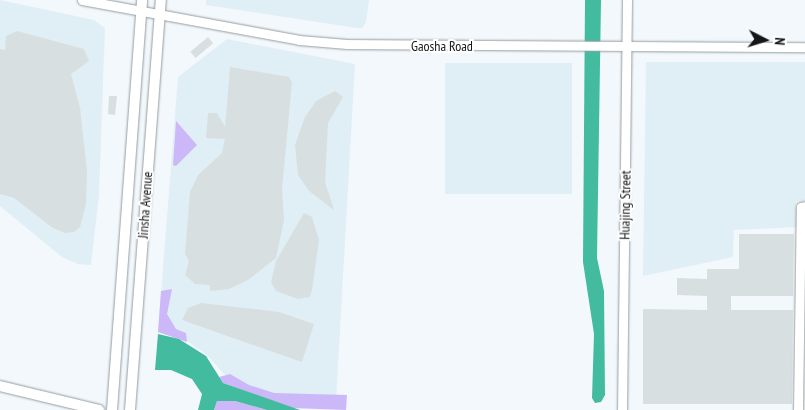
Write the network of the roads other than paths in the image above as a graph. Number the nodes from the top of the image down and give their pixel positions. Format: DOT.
graph roads {
  1 [pos="82,0"];
  2 [pos="142,0"];
  3 [pos="160,0"];
  4 [pos="627,0"];
  5 [pos="141,12"];
  6 [pos="159,14"];
  7 [pos="626,45"];
  8 [pos="805,47"];
  9 [pos="805,206"];
  10 [pos="0,386"];
  11 [pos="624,409"];
  12 [pos="99,410"];
  13 [pos="112,410"];
  14 [pos="130,410"];
  15 [pos="798,410"];
  1 -- 5 [label="street, Gaosha Road"];
  2 -- 5 [label="main road, Jinsha Avenue"];
  3 -- 6 [label="main road, Jinsha Avenue"];
  4 -- 7 [label="street, Huajing Street"];
  5 -- 6 [label="street, Gaosha Road"];
  5 -- 13 [label="main road, Jinsha Avenue"];
  6 -- 7 [label="street, Gaosha Road"];
  6 -- 14 [label="main road, Jinsha Avenue"];
  7 -- 8 [label="street, Gaosha Road"];
  7 -- 11 [label="street, Huajing Street"];
  9 -- 15 [label="street"];
  10 -- 12 [label="main road"];
}
